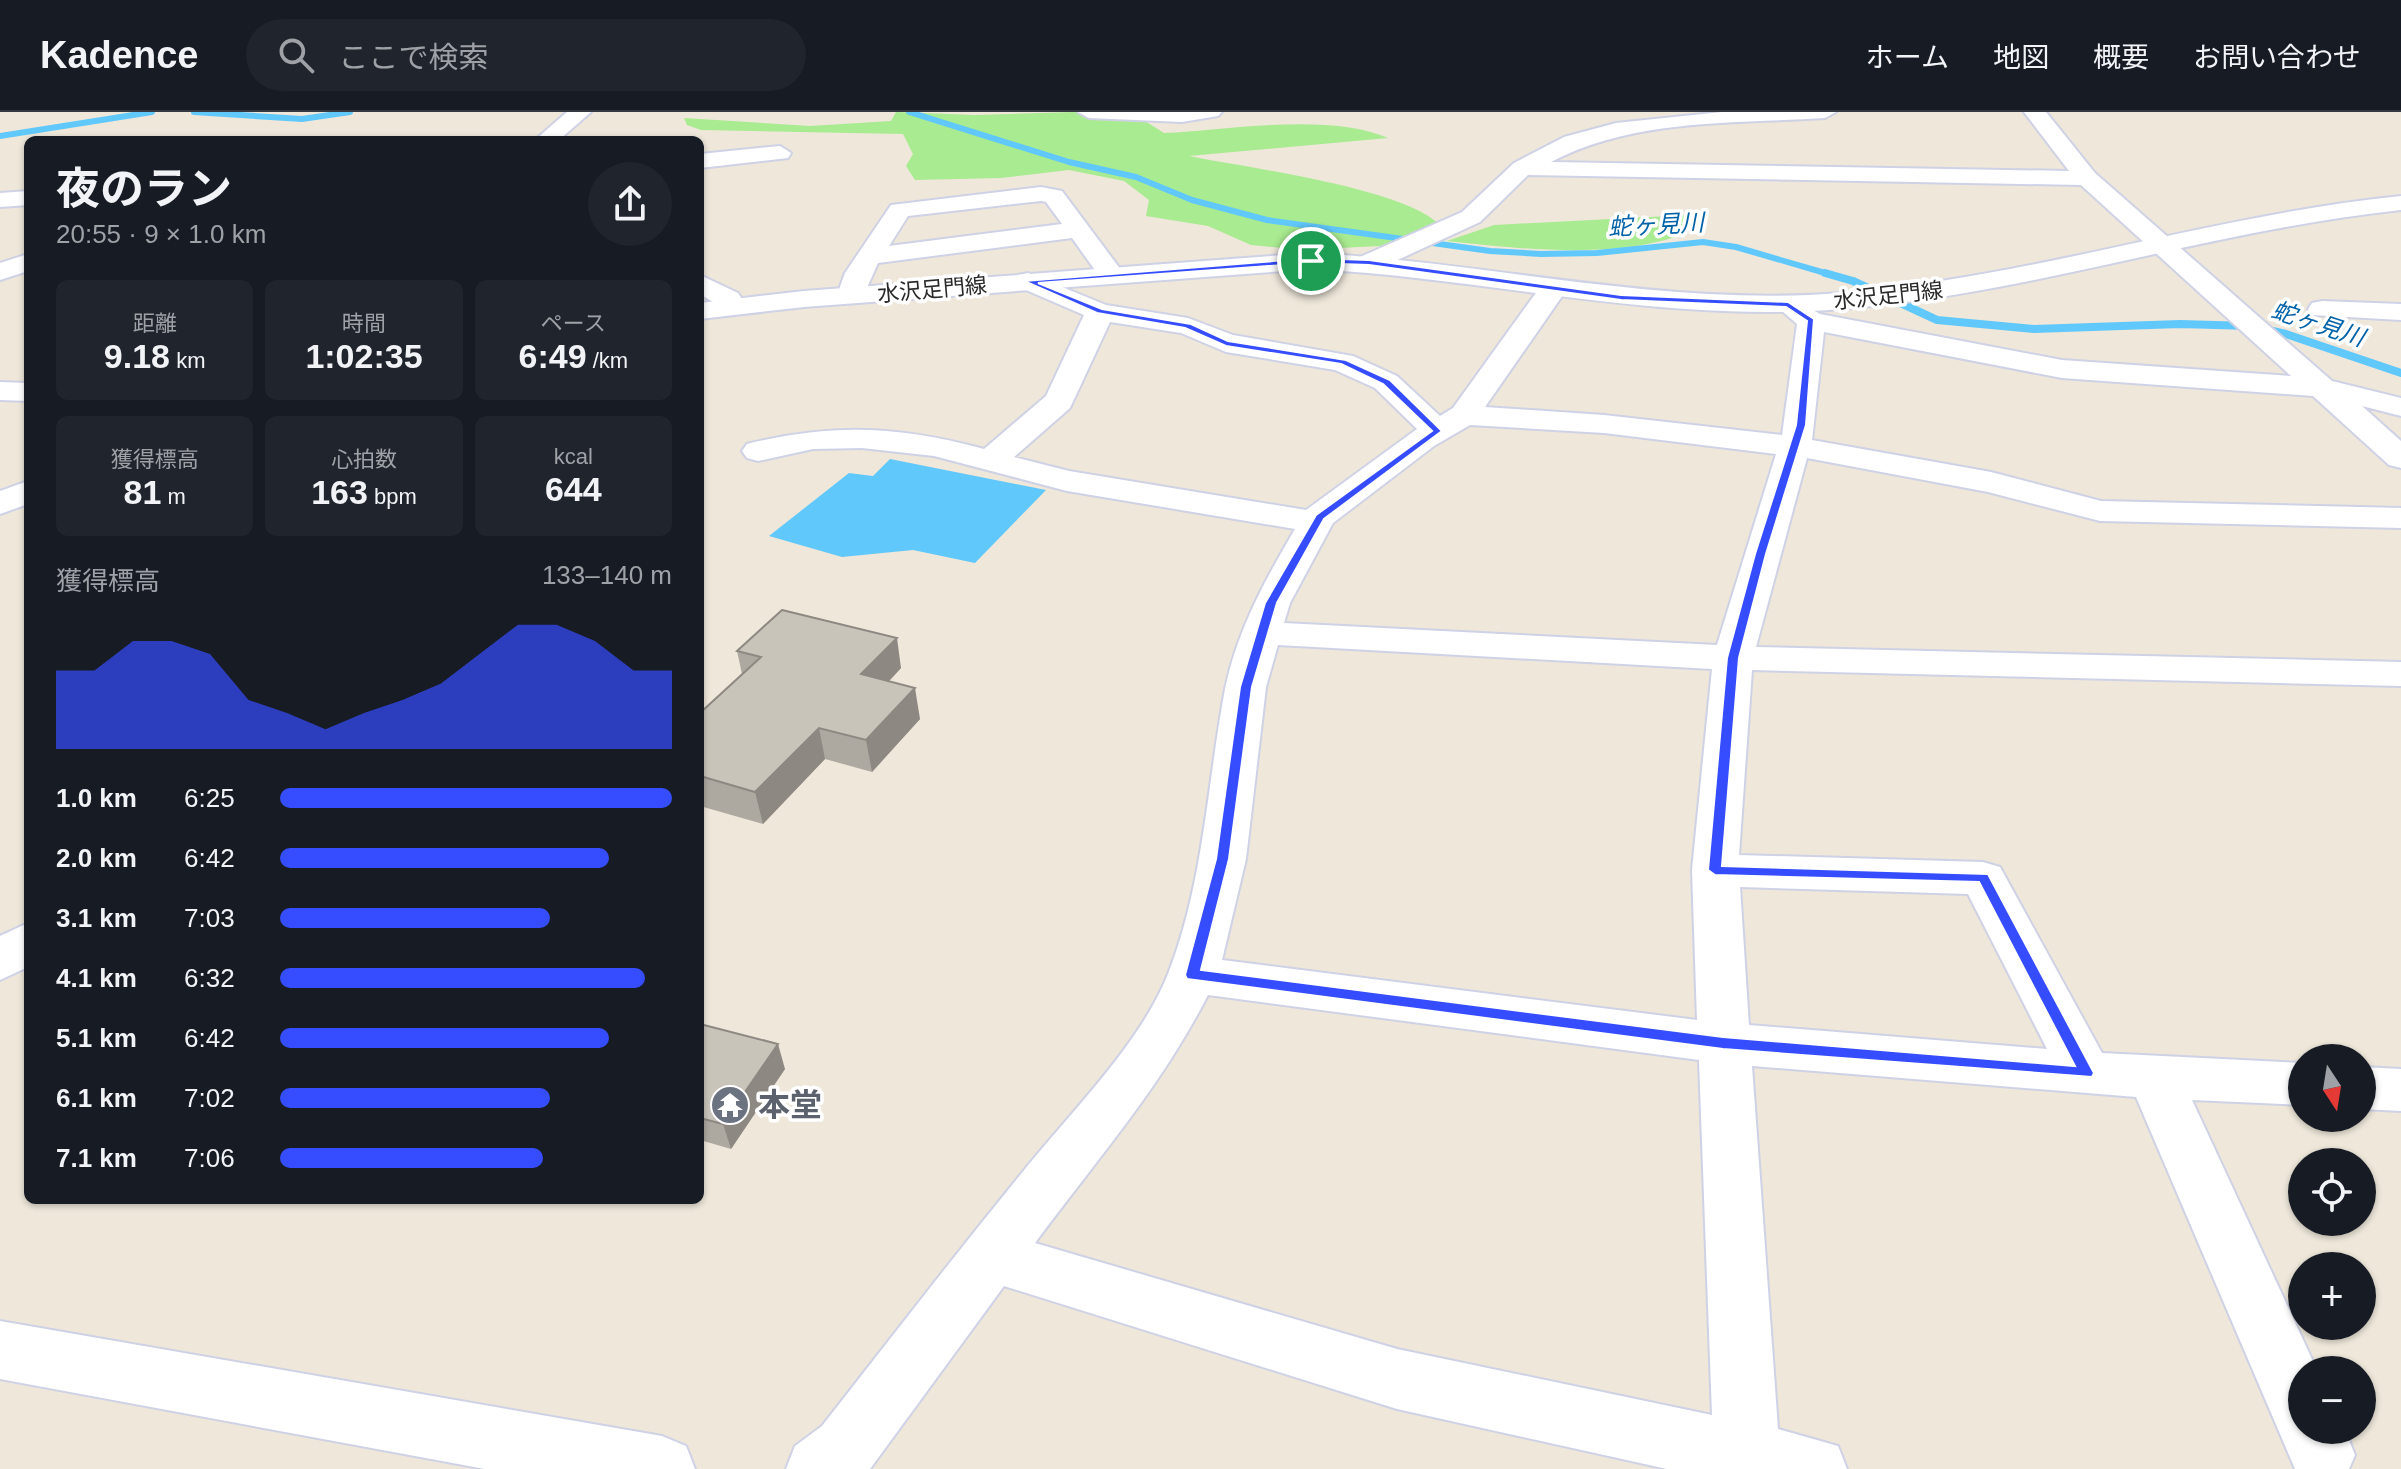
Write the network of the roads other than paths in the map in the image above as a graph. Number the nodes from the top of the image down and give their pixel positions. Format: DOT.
graph roads {
  1 [pos="580,112"];
  2 [pos="1089,112"];
  3 [pos="1211,112"];
  4 [pos="1825,112"];
  5 [pos="2035,112"];
  6 [pos="551,136"];
  7 [pos="780,153"];
  8 [pos="704,161"];
  9 [pos="1522,168"];
  10 [pos="2087,178"];
  11 [pos="24,198"];
  12 [pos="0,200"];
  13 [pos="2401,203"];
  14 [pos="1078,230"];
  15 [pos="2158,245"];
  16 [pos="869,256"];
  17 [pos="24,263"];
  18 [pos="1369,263"];
  19 [pos="0,272"];
  20 [pos="1111,274"];
  21 [pos="1028,281"];
  22 [pos="704,285"];
  23 [pos="1553,289"];
  24 [pos="851,295"];
  25 [pos="728,299"];
  26 [pos="2322,309"];
  27 [pos="704,311"];
  28 [pos="1100,312"];
  29 [pos="1800,312"];
  30 [pos="2401,312"];
  31 [pos="2310,377"];
  32 [pos="0,391"];
  33 [pos="24,392"];
  34 [pos="2401,407"];
  35 [pos="1451,423"];
  36 [pos="1794,446"];
  37 [pos="758,451"];
  38 [pos="2401,458"];
  39 [pos="990,461"];
  40 [pos="24,493"];
  41 [pos="0,504"];
  42 [pos="0,513"];
  43 [pos="2401,518"];
  44 [pos="24,519"];
  45 [pos="1316,522"];
  46 [pos="1262,633"];
  47 [pos="1733,658"];
  48 [pos="2401,674"];
  49 [pos="1715,870"];
  50 [pos="24,944"];
  51 [pos="0,962"];
  52 [pos="1193,975"];
  53 [pos="1723,1043"];
  54 [pos="2086,1073"];
  55 [pos="2155,1077"];
  56 [pos="2288,1083"];
  57 [pos="2376,1089"];
  58 [pos="2401,1090"];
  59 [pos="993,1257"];
  60 [pos="0,1350"];
  61 [pos="2288,1378"];
  62 [pos="1746,1462"];
  63 [pos="662,1469"];
  64 [pos="819,1469"];
  65 [pos="1814,1469"];
  1 -- 6 [label="street"];
  2 -- 3 [label="street"];
  4 -- 9 [label="street"];
  5 -- 10 [label="street"];
  7 -- 8 [label="street"];
  9 -- 10 [label="street"];
  9 -- 18 [label="street"];
  10 -- 15 [label="street"];
  11 -- 12 [label="street"];
  13 -- 15 [label="street, 水沢足門線"];
  14 -- 16 [label="street"];
  14 -- 16 [label="street"];
  14 -- 20 [label="street"];
  15 -- 29 [label="street, 水沢足門線"];
  15 -- 31 [label="street"];
  16 -- 24 [label="street"];
  17 -- 19 [label="street"];
  18 -- 20 [label="street, 水沢足門線"];
  18 -- 23 [label="street, 水沢足門線"];
  20 -- 21 [label="street, 水沢足門線"];
  21 -- 24 [label="street, 水沢足門線"];
  21 -- 28 [label="street"];
  22 -- 25 [label="street"];
  23 -- 29 [label="street, 水沢足門線"];
  23 -- 35 [label="street"];
  24 -- 27 [label="street, 水沢足門線"];
  26 -- 30 [label="street"];
  28 -- 35 [label="street"];
  28 -- 39 [label="street"];
  29 -- 31 [label="street"];
  29 -- 36 [label="street"];
  31 -- 34 [label="street"];
  31 -- 38 [label="street"];
  32 -- 33 [label="street"];
  35 -- 36 [label="street"];
  35 -- 45 [label="street"];
  36 -- 43 [label="street"];
  36 -- 47 [label="street"];
  37 -- 39 [label="street"];
  39 -- 45 [label="street"];
  40 -- 41 [label="street"];
  42 -- 44 [label="street"];
  45 -- 46 [label="street"];
  46 -- 47 [label="street"];
  46 -- 52 [label="street"];
  47 -- 48 [label="street"];
  47 -- 49 [label="street"];
  49 -- 53 [label="street"];
  49 -- 54 [label="street"];
  50 -- 51 [label="street"];
  52 -- 53 [label="street"];
  52 -- 59 [label="street"];
  53 -- 54 [label="street"];
  53 -- 62 [label="street"];
  54 -- 55 [label="street"];
  55 -- 56 [label="street"];
  55 -- 61 [label="street"];
  57 -- 58 [label="street"];
  59 -- 62 [label="street"];
  59 -- 64 [label="street"];
  60 -- 63 [label="street"];
  62 -- 65 [label="street"];
}
